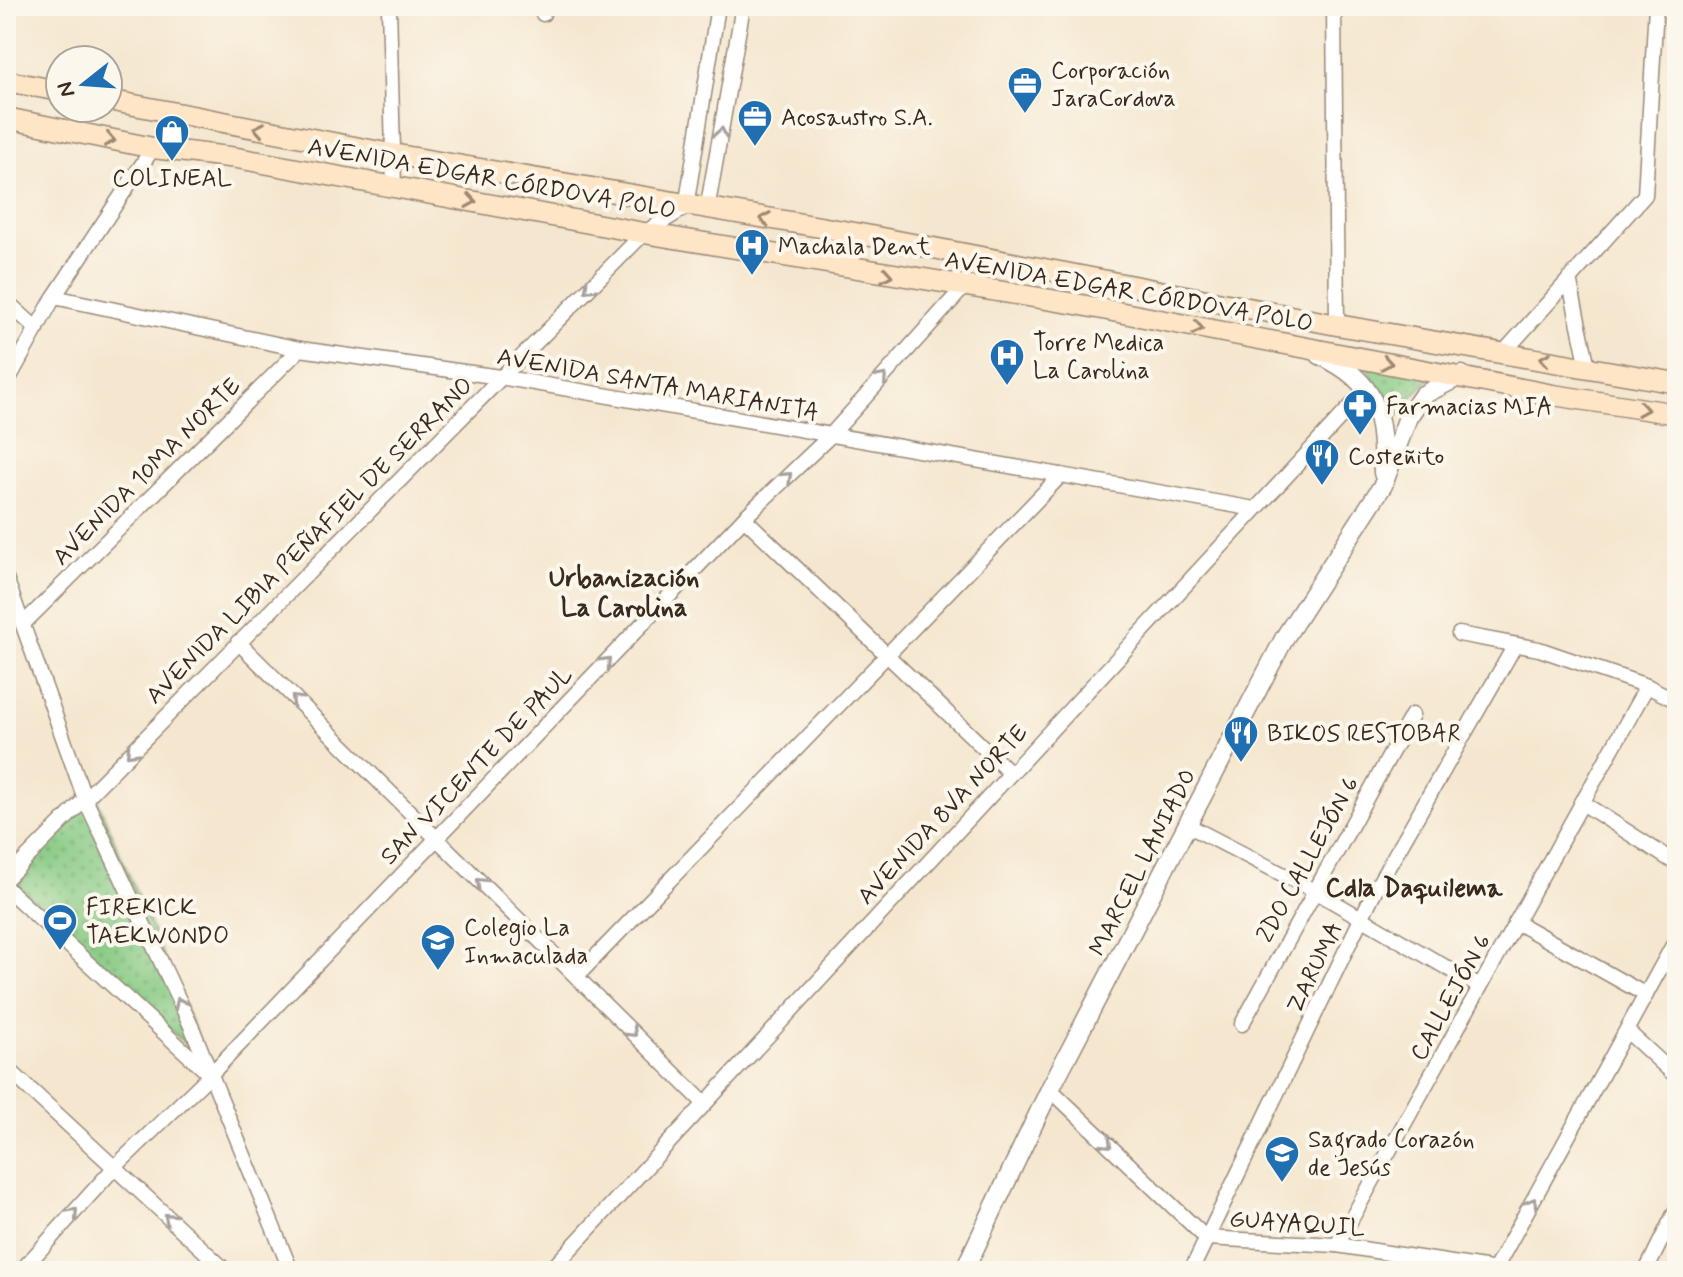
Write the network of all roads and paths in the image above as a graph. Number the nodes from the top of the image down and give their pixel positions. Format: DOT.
graph roads {
  1 [pos="389,6"];
  2 [pos="718,6"];
  3 [pos="743,6"];
  4 [pos="1334,6"];
  5 [pos="1656,6"];
  6 [pos="6,81"];
  7 [pos="44,88"];
  8 [pos="124,103"];
  9 [pos="6,118"];
  10 [pos="153,148"];
  11 [pos="391,154"];
  12 [pos="394,188"];
  13 [pos="686,207"];
  14 [pos="707,210"];
  15 [pos="644,233"];
  16 [pos="1569,279"];
  17 [pos="963,288"];
  18 [pos="54,297"];
  19 [pos="6,301"];
  20 [pos="1337,325"];
  21 [pos="37,329"];
  22 [pos="300,349"];
  23 [pos="1310,350"];
  24 [pos="1504,352"];
  25 [pos="1588,367"];
  26 [pos="1462,375"];
  27 [pos="500,377"];
  28 [pos="1677,383"];
  29 [pos="6,384"];
  30 [pos="1367,389"];
  31 [pos="1677,414"];
  32 [pos="830,436"];
  33 [pos="1061,475"];
  34 [pos="1383,485"];
  35 [pos="1255,509"];
  36 [pos="744,518"];
  37 [pos="6,578"];
  38 [pos="23,624"];
  39 [pos="1459,634"];
  40 [pos="238,642"];
  41 [pos="1514,647"];
  42 [pos="888,655"];
  43 [pos="1647,686"];
  44 [pos="1677,701"];
  45 [pos="1412,715"];
  46 [pos="1010,773"];
  47 [pos="85,799"];
  48 [pos="1581,802"];
  49 [pos="1189,826"];
  50 [pos="435,839"];
  51 [pos="1677,864"];
  52 [pos="6,879"];
  53 [pos="6,888"];
  54 [pos="1313,890"];
  55 [pos="1362,919"];
  56 [pos="1516,922"];
  57 [pos="1677,938"];
  58 [pos="577,976"];
  59 [pos="1480,987"];
  60 [pos="1646,995"];
  61 [pos="1242,1024"];
  62 [pos="1627,1031"];
  63 [pos="6,1067"];
  64 [pos="210,1075"];
  65 [pos="1677,1077"];
  66 [pos="1050,1089"];
  67 [pos="704,1103"];
  68 [pos="115,1167"];
  69 [pos="1677,1208"];
  70 [pos="1206,1238"];
  71 [pos="1337,1245"];
  72 [pos="1495,1270"];
  73 [pos="21,1271"];
  74 [pos="226,1271"];
  75 [pos="291,1271"];
  76 [pos="550,1271"];
  77 [pos="964,1271"];
  78 [pos="1191,1271"];
  79 [pos="1503,1271"];
  80 [pos="1646,1271"];
  1 -- 11 [label="street"];
  2 -- 13 [label="street"];
  14 -- 3 [label="street, one-way"];
  4 -- 20 [label="street"];
  5 -- 16 [label="street"];
  6 -- 7 [label="main road"];
  11 -- 8 [label="main road, AVENIDA EDGAR CÓRDOVA POLO, one-way"];
  9 -- 10 [label="main road, AVENIDA EDGAR CÓRDOVA POLO, one-way"];
  10 -- 12 [label="main road, AVENIDA EDGAR CÓRDOVA POLO"];
  10 -- 18 [label="street"];
  11 -- 12 [label="street"];
  11 -- 13 [label="main road, AVENIDA EDGAR CÓRDOVA POLO"];
  12 -- 15 [label="main road, AVENIDA EDGAR CÓRDOVA POLO, one-way"];
  13 -- 14 [label="main road, AVENIDA EDGAR CÓRDOVA POLO"];
  13 -- 15 [label="street, AVENIDA LIBIA PEÑAFIEL DE SERRANO"];
  20 -- 14 [label="main road, AVENIDA EDGAR CÓRDOVA POLO, one-way"];
  15 -- 17 [label="main road, AVENIDA EDGAR CÓRDOVA POLO, one-way"];
  15 -- 27 [label="street, AVENIDA LIBIA PEÑAFIEL DE SERRANO, one-way"];
  16 -- 24 [label="street"];
  16 -- 25 [label="street"];
  17 -- 23 [label="main road, AVENIDA EDGAR CÓRDOVA POLO, one-way"];
  32 -- 17 [label="street, SAN VICENTE DE PAUL, one-way"];
  18 -- 21 [label="street"];
  18 -- 22 [label="street, AVENIDA SANTA MARIANITA"];
  19 -- 21 [label="street"];
  20 -- 24 [label="main road, AVENIDA EDGAR CÓRDOVA POLO"];
  21 -- 29 [label="street"];
  22 -- 27 [label="street, AVENIDA SANTA MARIANITA"];
  22 -- 38 [label="street, AVENIDA 10MA NORTE"];
  23 -- 26 [label="main road, AVENIDA EDGAR CÓRDOVA POLO, one-way"];
  23 -- 30 [label="street"];
  25 -- 24 [label="main road, AVENIDA EDGAR CÓRDOVA POLO, one-way"];
  25 -- 28 [label="main road, AVENIDA EDGAR CÓRDOVA POLO"];
  26 -- 31 [label="main road, AVENIDA EDGAR CÓRDOVA POLO, one-way"];
  26 -- 34 [label="street, MARCEL LANIADO"];
  27 -- 32 [label="street, AVENIDA SANTA MARIANITA"];
  27 -- 40 [label="street, AVENIDA LIBIA PEÑAFIEL DE SERRANO"];
  30 -- 34 [label="street"];
  30 -- 35 [label="street, AVENIDA 8VA NORTE"];
  32 -- 33 [label="street, AVENIDA SANTA MARIANITA"];
  36 -- 32 [label="street, SAN VICENTE DE PAUL, one-way"];
  33 -- 35 [label="street, AVENIDA SANTA MARIANITA"];
  33 -- 42 [label="street"];
  34 -- 49 [label="street, MARCEL LANIADO"];
  35 -- 46 [label="street, AVENIDA 8VA NORTE"];
  36 -- 42 [label="street"];
  50 -- 36 [label="street, SAN VICENTE DE PAUL, one-way"];
  37 -- 38 [label="street"];
  38 -- 47 [label="street"];
  39 -- 41 [label="street"];
  40 -- 47 [label="street, AVENIDA LIBIA PEÑAFIEL DE SERRANO, one-way"];
  50 -- 40 [label="street, one-way"];
  41 -- 43 [label="street"];
  41 -- 55 [label="street, ZARUMA"];
  42 -- 46 [label="street"];
  42 -- 58 [label="street"];
  43 -- 44 [label="street"];
  43 -- 48 [label="street, CALLEJÓN 6"];
  45 -- 54 [label="street, 2DO CALLEJÓN 6"];
  46 -- 67 [label="street, AVENIDA 8VA NORTE"];
  47 -- 52 [label="street, AVENIDA LIBIA PEÑAFIEL DE SERRANO"];
  64 -- 47 [label="street, one-way"];
  48 -- 51 [label="street"];
  48 -- 56 [label="street, CALLEJÓN 6"];
  49 -- 54 [label="street"];
  49 -- 66 [label="street, MARCEL LANIADO"];
  58 -- 50 [label="street, one-way"];
  50 -- 64 [label="street, SAN VICENTE DE PAUL"];
  53 -- 64 [label="street"];
  54 -- 55 [label="street"];
  54 -- 61 [label="street, 2DO CALLEJÓN 6"];
  55 -- 59 [label="street"];
  55 -- 70 [label="street, ZARUMA"];
  56 -- 59 [label="street, CALLEJÓN 6"];
  56 -- 60 [label="street"];
  57 -- 60 [label="street"];
  58 -- 67 [label="street, one-way"];
  59 -- 71 [label="street, CALLEJÓN 6"];
  60 -- 62 [label="street"];
  62 -- 65 [label="street"];
  72 -- 62 [label="street, one-way"];
  63 -- 68 [label="street"];
  64 -- 68 [label="street, SAN VICENTE DE PAUL"];
  64 -- 75 [label="street"];
  66 -- 70 [label="street, GUAYAQUIL, one-way"];
  66 -- 77 [label="street, MARCEL LANIADO"];
  67 -- 76 [label="street, AVENIDA 8VA NORTE"];
  73 -- 68 [label="street, SAN VICENTE DE PAUL, one-way"];
  74 -- 68 [label="street, one-way"];
  69 -- 80 [label="street"];
  70 -- 71 [label="street, GUAYAQUIL"];
  70 -- 78 [label="street, ZARUMA"];
  71 -- 72 [label="street, GUAYAQUIL"];
  72 -- 79 [label="street, GUAYAQUIL"];
}
